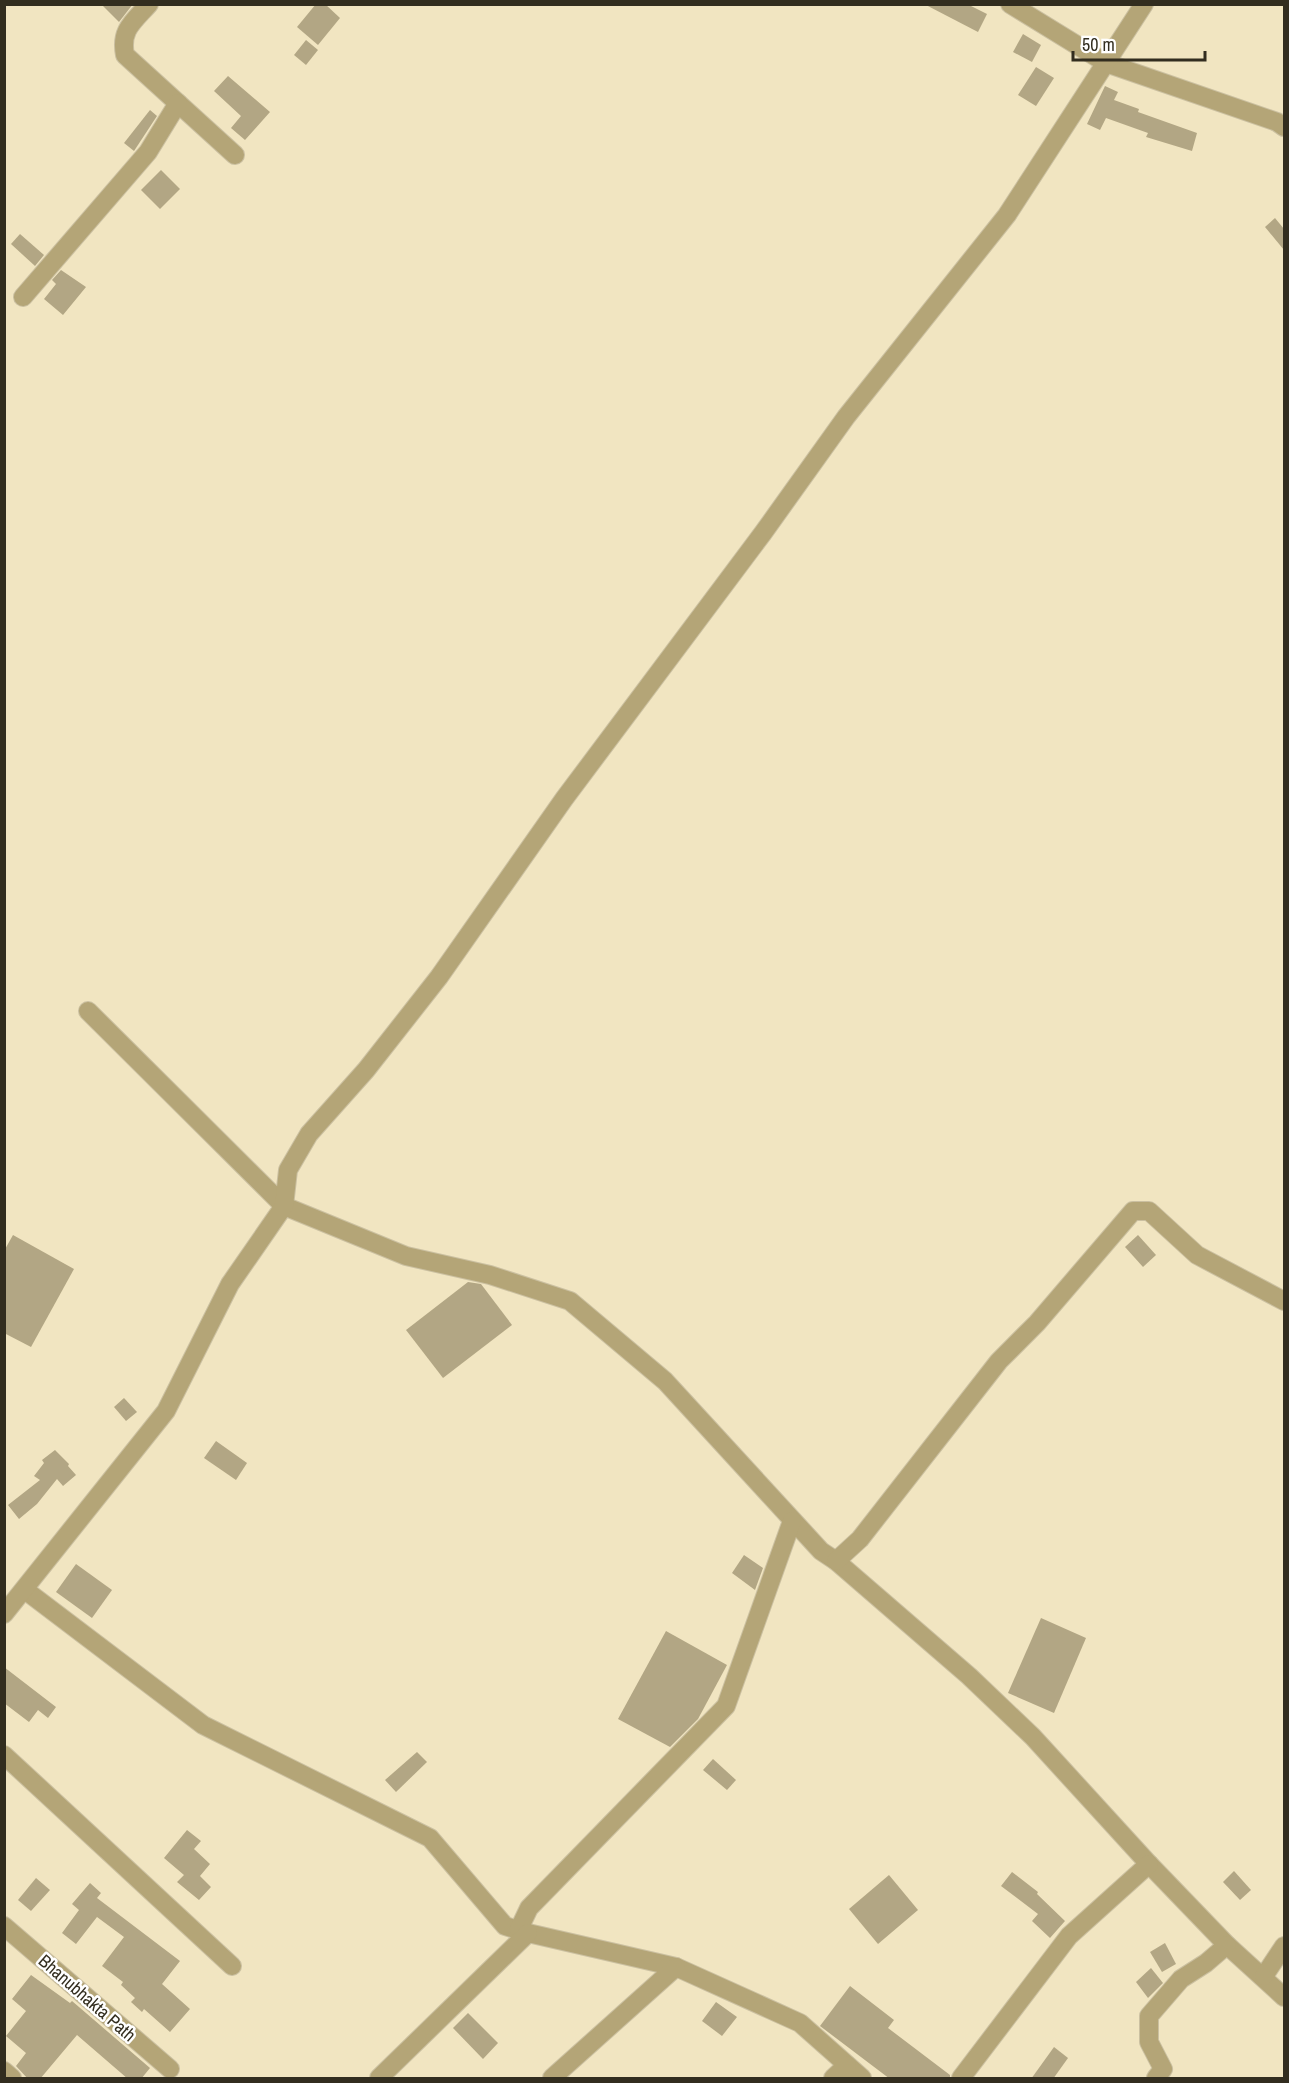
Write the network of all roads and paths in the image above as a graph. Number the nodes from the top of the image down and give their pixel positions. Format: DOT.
graph roads {
  1 [pos="148,4"];
  2 [pos="1010,4"];
  3 [pos="1144,4"];
  4 [pos="1106,63"];
  5 [pos="178,103"];
  6 [pos="1284,127"];
  7 [pos="235,155"];
  8 [pos="23,297"];
  9 [pos="88,1011"];
  10 [pos="284,1206"];
  11 [pos="1284,1301"];
  12 [pos="792,1521"];
  13 [pos="836,1561"];
  14 [pos="25,1590"];
  15 [pos="4,1614"];
  16 [pos="4,1755"];
  17 [pos="1149,1864"];
  18 [pos="4,1926"];
  19 [pos="524,1931"];
  20 [pos="1227,1945"];
  21 [pos="1284,1946"];
  22 [pos="232,1966"];
  23 [pos="676,1967"];
  24 [pos="1264,1976"];
  25 [pos="1284,1998"];
  26 [pos="847,2065"];
  27 [pos="170,2069"];
  28 [pos="4,2071"];
  29 [pos="12,2079"];
  30 [pos="379,2079"];
  31 [pos="552,2079"];
  32 [pos="833,2079"];
  33 [pos="862,2079"];
  34 [pos="961,2079"];
  35 [pos="1156,2079"];
  1 -- 5 [label="street"];
  2 -- 4 [label="street"];
  3 -- 4 [label="street"];
  4 -- 6 [label="street"];
  4 -- 10 [label="street"];
  5 -- 7 [label="street"];
  5 -- 8 [label="street"];
  9 -- 10 [label="street"];
  10 -- 12 [label="street"];
  10 -- 14 [label="street"];
  11 -- 13 [label="street"];
  12 -- 13 [label="street"];
  12 -- 19 [label="street"];
  13 -- 17 [label="street"];
  14 -- 15 [label="street"];
  14 -- 19 [label="street"];
  16 -- 22 [label="street"];
  17 -- 20 [label="street"];
  17 -- 34 [label="street"];
  18 -- 27 [label="street, Bhanubhakta Path"];
  19 -- 23 [label="street"];
  19 -- 30 [label="street"];
  20 -- 24 [label="street"];
  20 -- 35 [label="street"];
  21 -- 24 [label="street"];
  23 -- 26 [label="street"];
  23 -- 31 [label="street"];
  24 -- 25 [label="street"];
  26 -- 32 [label="street"];
  26 -- 33 [label="street"];
  28 -- 29 [label="street"];
}
